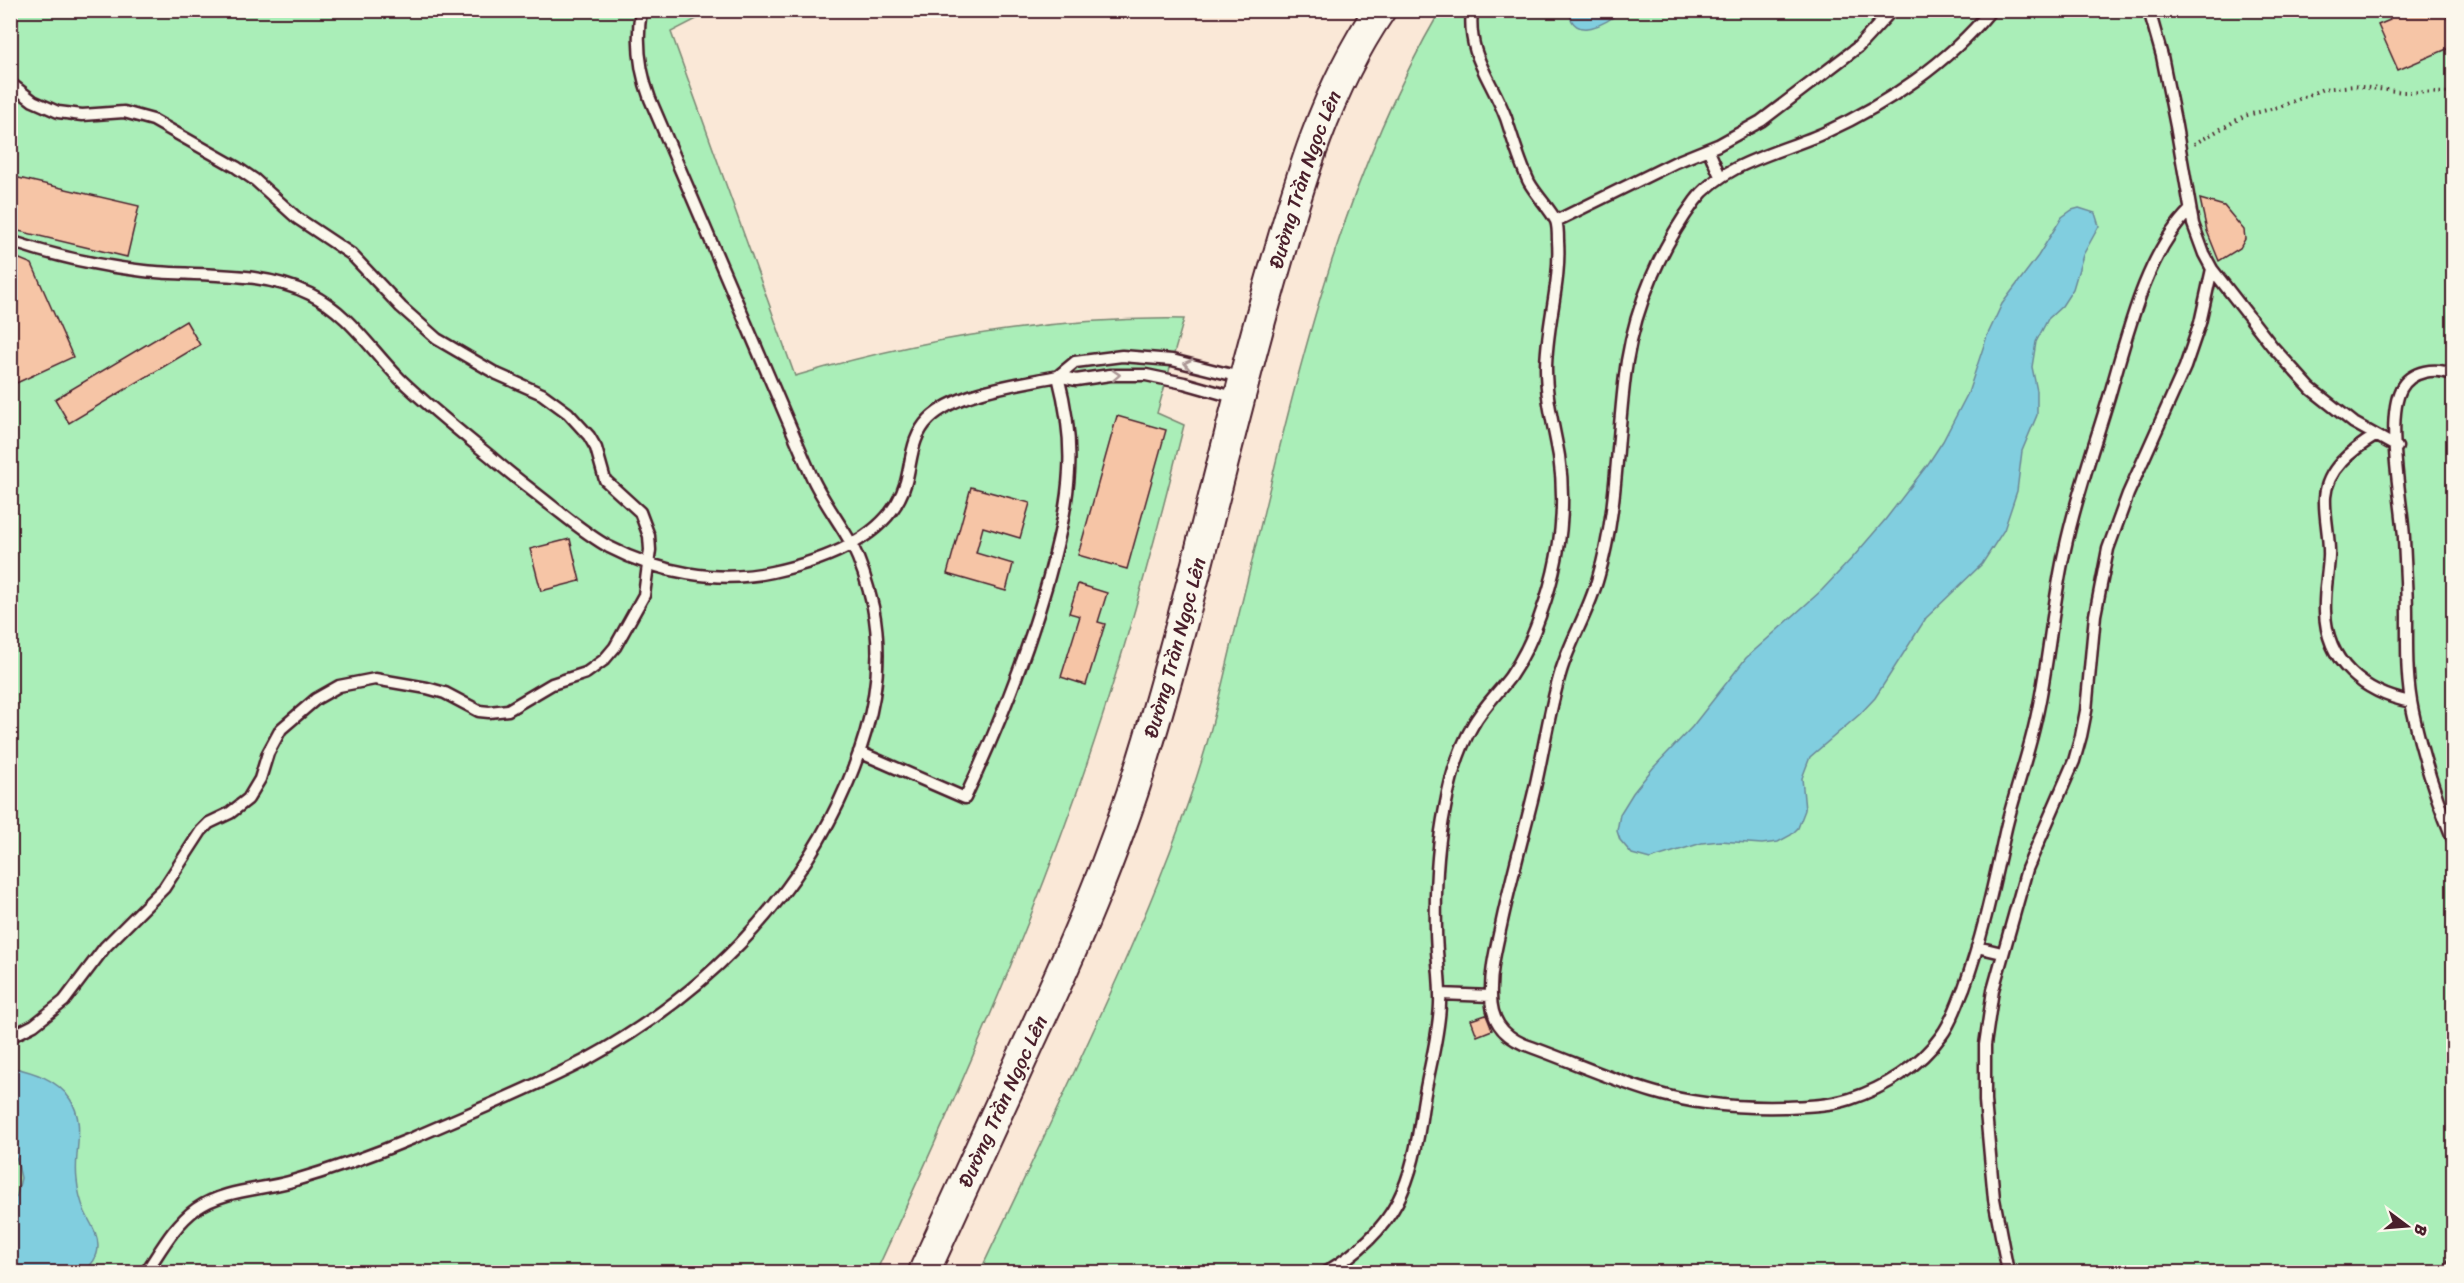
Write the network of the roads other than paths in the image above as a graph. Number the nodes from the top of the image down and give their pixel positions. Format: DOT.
graph roads {
  1 [pos="641,10"];
  2 [pos="1380,10"];
  3 [pos="1472,10"];
  4 [pos="1892,10"];
  5 [pos="1991,10"];
  6 [pos="2149,10"];
  7 [pos="10,83"];
  8 [pos="1708,149"];
  9 [pos="1720,176"];
  10 [pos="2190,210"];
  11 [pos="1556,221"];
  12 [pos="10,241"];
  13 [pos="2211,269"];
  14 [pos="2454,375"];
  15 [pos="1058,376"];
  16 [pos="1242,389"];
  17 [pos="2375,436"];
  18 [pos="2397,447"];
  19 [pos="851,544"];
  20 [pos="650,564"];
  21 [pos="2411,702"];
  22 [pos="859,752"];
  23 [pos="2454,843"];
  24 [pos="1977,947"];
  25 [pos="2002,953"];
  26 [pos="1440,994"];
  27 [pos="1491,996"];
  28 [pos="10,1037"];
  29 [pos="2454,1263"];
  30 [pos="146,1272"];
  31 [pos="924,1272"];
  32 [pos="1326,1272"];
  33 [pos="2008,1272"];
  34 [pos="2449,1272"];
  1 -- 19 [label="lane"];
  2 -- 16 [label="street, Đường Trần Ngọc Lên"];
  3 -- 11 [label="lane"];
  4 -- 8 [label="lane"];
  5 -- 9 [label="lane"];
  6 -- 10 [label="lane"];
  7 -- 20 [label="lane"];
  8 -- 9 [label="lane"];
  8 -- 11 [label="lane"];
  9 -- 27 [label="lane"];
  10 -- 13 [label="lane"];
  10 -- 24 [label="lane"];
  11 -- 26 [label="lane"];
  12 -- 20 [label="lane"];
  13 -- 17 [label="lane"];
  13 -- 25 [label="lane"];
  14 -- 18 [label="lane"];
  15 -- 16 [label="lane, one-way"];
  16 -- 15 [label="lane, one-way"];
  15 -- 19 [label="lane"];
  15 -- 22 [label="lane"];
  16 -- 31 [label="street, Đường Trần Ngọc Lên"];
  17 -- 18 [label="lane"];
  17 -- 21 [label="lane"];
  18 -- 21 [label="lane"];
  19 -- 20 [label="lane"];
  19 -- 22 [label="lane"];
  20 -- 28 [label="lane"];
  21 -- 23 [label="lane"];
  22 -- 30 [label="lane"];
  24 -- 25 [label="lane"];
  24 -- 27 [label="lane"];
  25 -- 33 [label="lane"];
  26 -- 27 [label="lane"];
  26 -- 32 [label="lane"];
  29 -- 34 [label="lane"];
}
